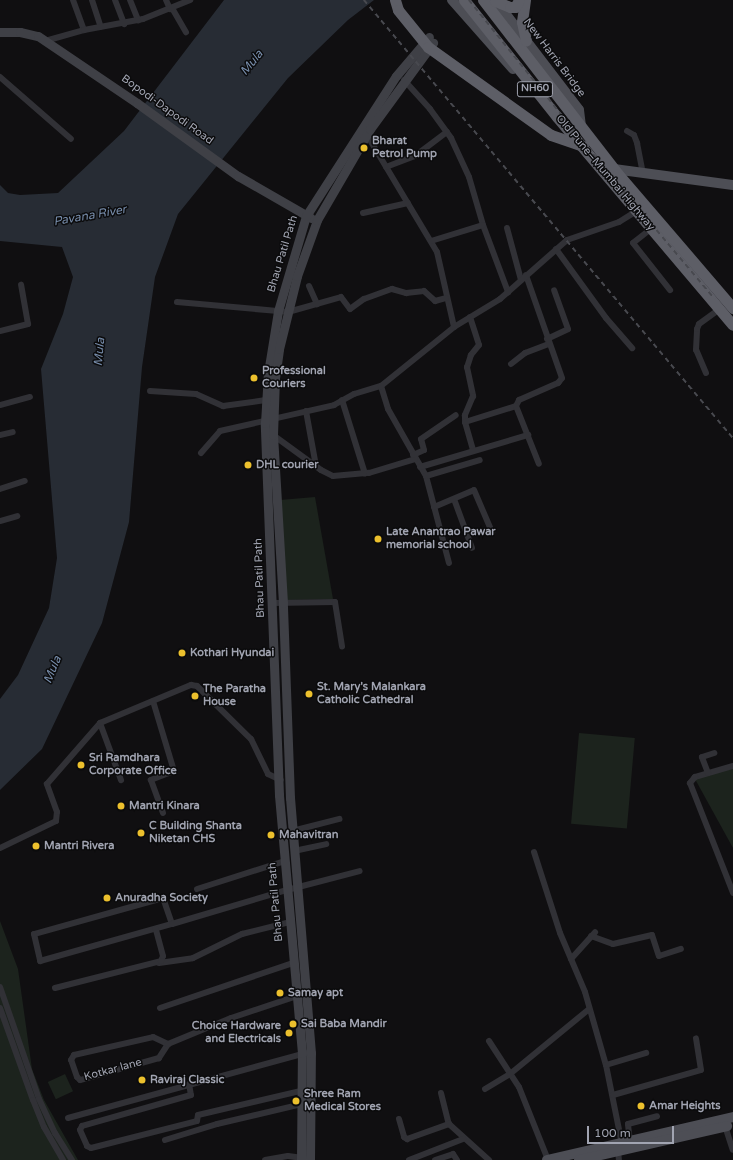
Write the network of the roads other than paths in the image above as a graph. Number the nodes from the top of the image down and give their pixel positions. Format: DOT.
graph roads {
  1 [pos="73,0"];
  2 [pos="92,0"];
  3 [pos="115,0"];
  4 [pos="130,0"];
  5 [pos="166,0"];
  6 [pos="190,0"];
  7 [pos="395,0"];
  8 [pos="402,0"];
  9 [pos="456,0"];
  10 [pos="483,0"];
  11 [pos="495,0"];
  12 [pos="519,0"];
  13 [pos="525,0"];
  14 [pos="171,9"];
  15 [pos="138,20"];
  16 [pos="124,24"];
  17 [pos="101,27"];
  18 [pos="84,30"];
  19 [pos="0,32"];
  20 [pos="186,32"];
  21 [pos="45,41"];
  22 [pos="526,41"];
  23 [pos="430,44"];
  24 [pos="0,77"];
  25 [pos="404,80"];
  26 [pos="557,116"];
  27 [pos="537,126"];
  28 [pos="581,126"];
  29 [pos="627,131"];
  30 [pos="446,132"];
  31 [pos="367,135"];
  32 [pos="71,139"];
  33 [pos="583,146"];
  34 [pos="386,167"];
  35 [pos="610,171"];
  36 [pos="643,173"];
  37 [pos="733,185"];
  38 [pos="408,203"];
  39 [pos="640,208"];
  40 [pos="363,213"];
  41 [pos="306,216"];
  42 [pos="317,220"];
  43 [pos="483,225"];
  44 [pos="507,228"];
  45 [pos="652,228"];
  46 [pos="431,241"];
  47 [pos="556,249"];
  48 [pos="526,275"];
  49 [pos="521,280"];
  50 [pos="22,285"];
  51 [pos="309,286"];
  52 [pos="554,290"];
  53 [pos="670,290"];
  54 [pos="508,292"];
  55 [pos="446,298"];
  56 [pos="177,302"];
  57 [pos="317,304"];
  58 [pos="733,308"];
  59 [pos="720,309"];
  60 [pos="278,311"];
  61 [pos="288,312"];
  62 [pos="470,317"];
  63 [pos="733,325"];
  64 [pos="454,327"];
  65 [pos="0,331"];
  66 [pos="548,341"];
  67 [pos="632,348"];
  68 [pos="511,364"];
  69 [pos="706,373"];
  70 [pos="382,386"];
  71 [pos="150,391"];
  72 [pos="30,398"];
  73 [pos="266,400"];
  74 [pos="342,400"];
  75 [pos="0,405"];
  76 [pos="516,406"];
  77 [pos="306,411"];
  78 [pos="456,415"];
  79 [pos="269,419"];
  80 [pos="465,422"];
  81 [pos="12,432"];
  82 [pos="0,435"];
  83 [pos="272,435"];
  84 [pos="528,435"];
  85 [pos="473,450"];
  86 [pos="201,454"];
  87 [pos="414,457"];
  88 [pos="480,460"];
  89 [pos="538,464"];
  90 [pos="316,466"];
  91 [pos="420,468"];
  92 [pos="365,474"];
  93 [pos="426,476"];
  94 [pos="25,481"];
  95 [pos="0,489"];
  96 [pos="454,499"];
  97 [pos="434,507"];
  98 [pos="17,516"];
  99 [pos="0,521"];
  100 [pos="492,532"];
  101 [pos="472,548"];
  102 [pos="449,562"];
  103 [pos="273,603"];
  104 [pos="283,603"];
  105 [pos="342,646"];
  106 [pos="153,701"];
  107 [pos="100,723"];
  108 [pos="714,753"];
  109 [pos="733,766"];
  110 [pos="708,773"];
  111 [pos="121,780"];
  112 [pos="279,780"];
  113 [pos="289,780"];
  114 [pos="163,813"];
  115 [pos="339,819"];
  116 [pos="292,831"];
  117 [pos="326,844"];
  118 [pos="0,848"];
  119 [pos="294,852"];
  120 [pos="534,852"];
  121 [pos="285,861"];
  122 [pos="360,871"];
  123 [pos="297,887"];
  124 [pos="197,889"];
  125 [pos="287,890"];
  126 [pos="733,893"];
  127 [pos="290,922"];
  128 [pos="172,924"];
  129 [pos="156,929"];
  130 [pos="681,949"];
  131 [pos="572,959"];
  132 [pos="158,963"];
  133 [pos="293,963"];
  134 [pos="0,987"];
  135 [pos="55,988"];
  136 [pos="306,995"];
  137 [pos="296,996"];
  138 [pos="0,1008"];
  139 [pos="160,1008"];
  140 [pos="589,1010"];
  141 [pos="696,1038"];
  142 [pos="489,1041"];
  143 [pos="168,1044"];
  144 [pos="306,1053"];
  145 [pos="646,1053"];
  146 [pos="606,1064"];
  147 [pos="510,1074"];
  148 [pos="189,1084"];
  149 [pos="485,1089"];
  150 [pos="306,1090"];
  151 [pos="441,1093"];
  152 [pos="613,1095"];
  153 [pos="302,1104"];
  154 [pos="657,1116"];
  155 [pos="306,1117"];
  156 [pos="733,1117"];
  157 [pos="68,1118"];
  158 [pos="399,1119"];
  159 [pos="449,1124"];
  160 [pos="729,1125"];
  161 [pos="463,1139"];
  162 [pos="165,1140"];
  163 [pos="622,1149"];
  164 [pos="733,1150"];
  165 [pos="426,1157"];
  166 [pos="305,1159"];
  167 [pos="63,1160"];
  168 [pos="72,1160"];
  169 [pos="265,1160"];
  170 [pos="409,1160"];
  171 [pos="435,1160"];
  172 [pos="457,1160"];
  173 [pos="489,1160"];
  174 [pos="548,1160"];
  175 [pos="579,1160"];
  1 -- 18 [label="street"];
  2 -- 17 [label="street"];
  3 -- 16 [label="street"];
  4 -- 15 [label="street"];
  5 -- 14 [label="street"];
  6 -- 14 [label="street"];
  7 -- 23 [label="highway"];
  8 -- 23 [label="highway"];
  9 -- 26 [label="highway, Old Pune–Mumbai Highway / NH60"];
  10 -- 28 [label="highway, Old Pune–Mumbai Highway / NH60"];
  11 -- 12 [label="highway"];
  11 -- 22 [label="main road, New Harris Bridge"];
  13 -- 22 [label="highway"];
  14 -- 15 [label="street"];
  14 -- 20 [label="street"];
  15 -- 16 [label="street"];
  16 -- 17 [label="street"];
  17 -- 18 [label="street"];
  18 -- 21 [label="street"];
  19 -- 21 [label="main road, Bopodi-Dapodi Road"];
  21 -- 41 [label="main road, Bopodi-Dapodi Road"];
  22 -- 28 [label="main road, New Harris Bridge"];
  23 -- 25 [label="main road, Bhau Patil Path"];
  23 -- 27 [label="highway"];
  23 -- 41 [label="main road, Bhau Patil Path"];
  24 -- 32 [label="street"];
  25 -- 30 [label="street"];
  25 -- 31 [label="main road, Bhau Patil Path"];
  26 -- 27 [label="highway"];
  26 -- 33 [label="highway, Old Pune–Mumbai Highway / NH60"];
  27 -- 33 [label="highway"];
  28 -- 35 [label="highway, Old Pune–Mumbai Highway / NH60"];
  29 -- 36 [label="street"];
  30 -- 34 [label="street"];
  30 -- 43 [label="street"];
  31 -- 34 [label="street"];
  31 -- 42 [label="main road, Bhau Patil Path"];
  33 -- 35 [label="highway, Old Pune–Mumbai Highway / NH60"];
  34 -- 38 [label="street"];
  35 -- 36 [label="main road"];
  35 -- 39 [label="highway, Old Pune–Mumbai Highway / NH60"];
  36 -- 37 [label="main road"];
  38 -- 40 [label="street"];
  38 -- 46 [label="street"];
  39 -- 45 [label="highway, Old Pune–Mumbai Highway / NH60"];
  39 -- 47 [label="street"];
  39 -- 58 [label="highway, NH60"];
  41 -- 42 [label="main road, Bopodi-Dapodi Road"];
  41 -- 60 [label="main road, Bhau Patil Path"];
  42 -- 61 [label="main road, Bhau Patil Path"];
  43 -- 46 [label="street"];
  43 -- 54 [label="street"];
  44 -- 49 [label="street"];
  45 -- 53 [label="street"];
  45 -- 59 [label="highway, Old Pune–Mumbai Highway / NH60"];
  46 -- 55 [label="street"];
  47 -- 48 [label="street"];
  47 -- 67 [label="street"];
  48 -- 49 [label="street"];
  48 -- 66 [label="street"];
  49 -- 54 [label="street"];
  50 -- 65 [label="street"];
  51 -- 57 [label="street"];
  52 -- 66 [label="street"];
  54 -- 62 [label="street"];
  55 -- 57 [label="street"];
  55 -- 64 [label="street"];
  56 -- 60 [label="street"];
  57 -- 61 [label="street"];
  59 -- 63 [label="highway, Old Pune–Mumbai Highway / NH60"];
  59 -- 69 [label="street"];
  60 -- 61 [label="street"];
  60 -- 73 [label="main road, Bhau Patil Path"];
  61 -- 79 [label="main road, Bhau Patil Path"];
  62 -- 64 [label="street"];
  62 -- 80 [label="street"];
  64 -- 70 [label="street"];
  66 -- 68 [label="street"];
  66 -- 76 [label="street"];
  70 -- 74 [label="street"];
  70 -- 87 [label="street"];
  71 -- 73 [label="street"];
  72 -- 75 [label="street"];
  73 -- 79 [label="main road, Bhau Patil Path"];
  74 -- 77 [label="street"];
  74 -- 92 [label="street"];
  76 -- 80 [label="street"];
  76 -- 84 [label="street"];
  77 -- 79 [label="street"];
  77 -- 90 [label="street"];
  78 -- 87 [label="street"];
  79 -- 83 [label="main road, Bhau Patil Path"];
  79 -- 86 [label="street"];
  79 -- 103 [label="main road, Bhau Patil Path"];
  80 -- 85 [label="street"];
  81 -- 82 [label="street"];
  83 -- 90 [label="street"];
  83 -- 104 [label="main road, Bhau Patil Path"];
  84 -- 85 [label="street"];
  84 -- 89 [label="street"];
  85 -- 91 [label="street"];
  87 -- 91 [label="street"];
  87 -- 92 [label="street"];
  88 -- 93 [label="street"];
  90 -- 92 [label="street"];
  91 -- 93 [label="street"];
  93 -- 97 [label="street"];
  94 -- 95 [label="street"];
  96 -- 97 [label="street"];
  96 -- 100 [label="street"];
  96 -- 101 [label="street"];
  97 -- 102 [label="street"];
  98 -- 99 [label="street"];
  103 -- 104 [label="street"];
  103 -- 112 [label="main road, Bhau Patil Path"];
  104 -- 105 [label="street"];
  104 -- 113 [label="main road, Bhau Patil Path"];
  106 -- 107 [label="street"];
  106 -- 112 [label="street"];
  106 -- 114 [label="street"];
  107 -- 111 [label="street"];
  107 -- 118 [label="street"];
  108 -- 110 [label="street"];
  109 -- 110 [label="street"];
  110 -- 126 [label="street"];
  112 -- 113 [label="street"];
  112 -- 121 [label="main road, Bhau Patil Path"];
  113 -- 116 [label="main road, Bhau Patil Path"];
  115 -- 116 [label="street"];
  116 -- 119 [label="main road, Bhau Patil Path"];
  117 -- 119 [label="street"];
  119 -- 123 [label="main road, Bhau Patil Path"];
  120 -- 131 [label="street"];
  121 -- 124 [label="street"];
  121 -- 125 [label="main road, Bhau Patil Path"];
  122 -- 123 [label="street"];
  123 -- 125 [label="street"];
  123 -- 136 [label="main road, Bhau Patil Path"];
  125 -- 127 [label="main road, Bhau Patil Path"];
  125 -- 128 [label="street"];
  127 -- 132 [label="street"];
  127 -- 133 [label="main road, Bhau Patil Path"];
  128 -- 129 [label="street"];
  128 -- 129 [label="street"];
  129 -- 132 [label="street"];
  130 -- 131 [label="street"];
  131 -- 140 [label="street"];
  132 -- 135 [label="street"];
  133 -- 137 [label="main road, Bhau Patil Path"];
  133 -- 139 [label="street"];
  134 -- 168 [label="street"];
  136 -- 137 [label="street, Kotkar lane"];
  136 -- 144 [label="main road, Bhau Patil Path"];
  137 -- 143 [label="street, Kotkar lane"];
  137 -- 144 [label="main road, Bhau Patil Path"];
  138 -- 167 [label="street"];
  140 -- 146 [label="street"];
  140 -- 147 [label="street"];
  141 -- 152 [label="street"];
  142 -- 147 [label="street"];
  143 -- 143 [label="street, Kotkar lane"];
  144 -- 148 [label="street"];
  144 -- 150 [label="main road, Bhau Patil Path"];
  145 -- 146 [label="street"];
  146 -- 152 [label="street"];
  147 -- 149 [label="street"];
  147 -- 174 [label="street"];
  148 -- 150 [label="street"];
  148 -- 157 [label="street"];
  150 -- 153 [label="main road, Bhau Patil Path"];
  150 -- 155 [label="main road, Bhau Patil Path"];
  151 -- 159 [label="street"];
  152 -- 163 [label="street"];
  153 -- 155 [label="main road, Bhau Patil Path"];
  153 -- 162 [label="street"];
  154 -- 163 [label="street"];
  155 -- 166 [label="main road, Bhau Patil Path"];
  156 -- 163 [label="main road"];
  158 -- 159 [label="street"];
  159 -- 161 [label="street"];
  160 -- 163 [label="main road"];
  160 -- 164 [label="street"];
  161 -- 165 [label="street"];
  161 -- 173 [label="street"];
  163 -- 174 [label="main road"];
  163 -- 175 [label="main road"];
  165 -- 170 [label="street"];
  166 -- 169 [label="street"];
  171 -- 172 [label="street"];
}
